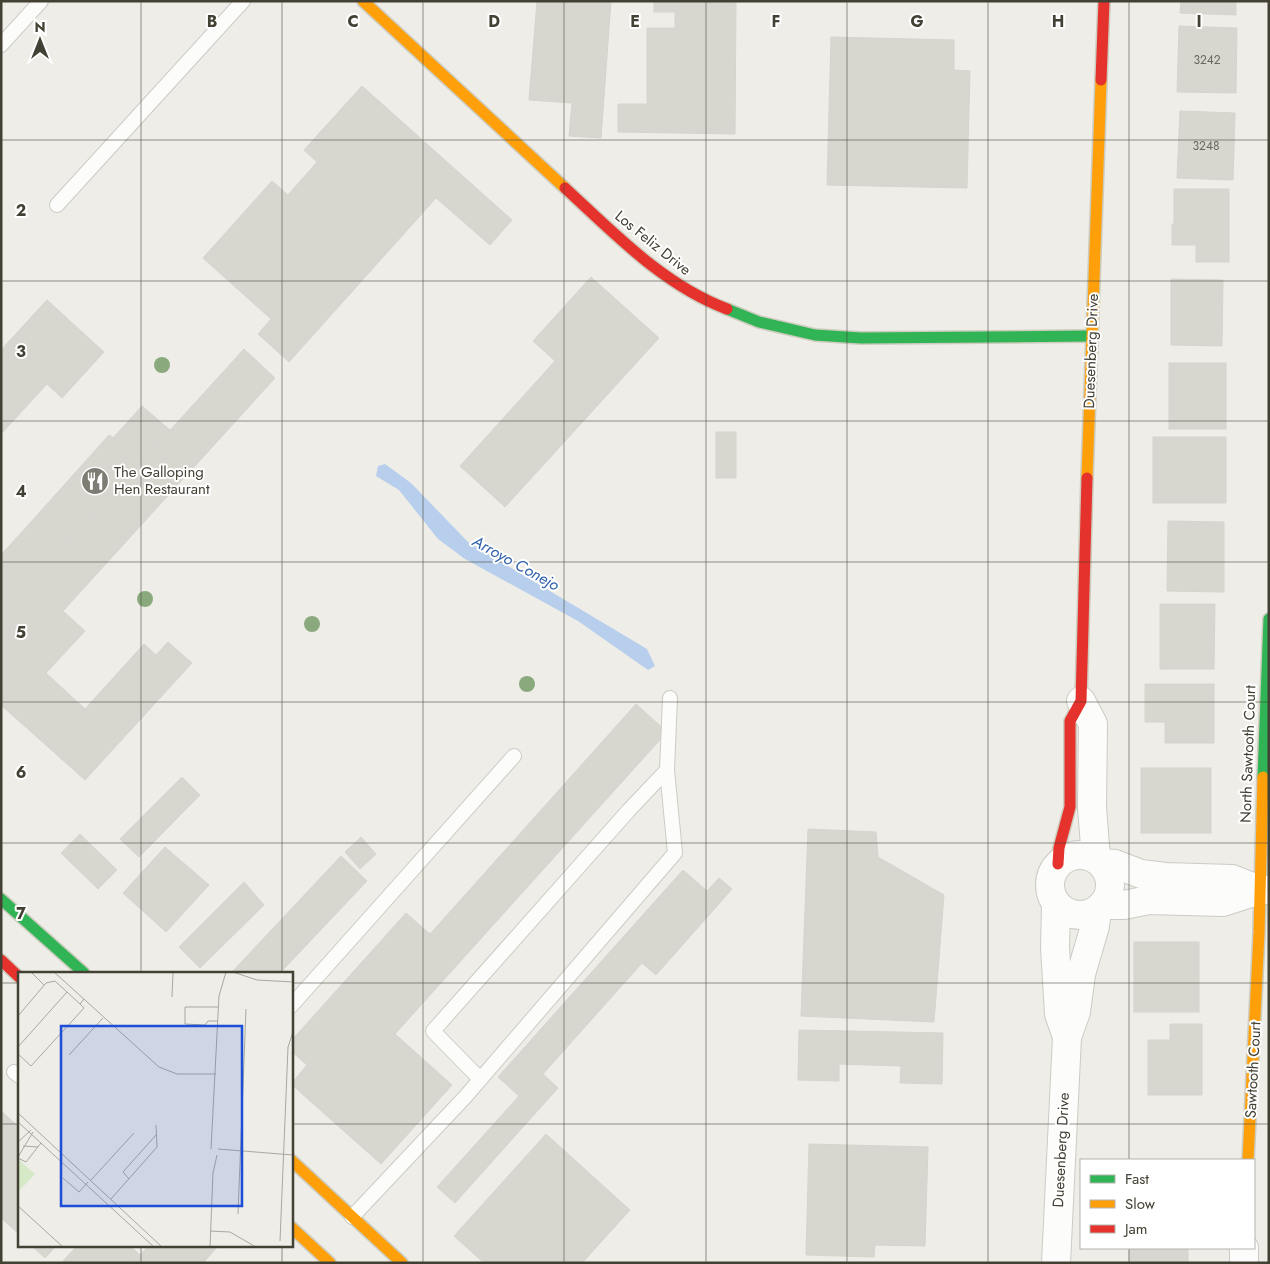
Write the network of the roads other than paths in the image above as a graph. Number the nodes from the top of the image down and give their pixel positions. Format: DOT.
graph roads {
  1 [pos="40,1"];
  2 [pos="243,1"];
  3 [pos="363,1"];
  4 [pos="1104,1"];
  5 [pos="1,44"];
  6 [pos="57,205"];
  7 [pos="1091,336"];
  8 [pos="1269,619"];
  9 [pos="670,698"];
  10 [pos="1081,701"];
  11 [pos="514,756"];
  12 [pos="667,770"];
  13 [pos="1099,861"];
  14 [pos="1058,864"];
  15 [pos="1264,890"];
  16 [pos="1,899"];
  17 [pos="1056,905"];
  18 [pos="1100,908"];
  19 [pos="1,960"];
  20 [pos="83,972"];
  21 [pos="18,976"];
  22 [pos="292,1005"];
  23 [pos="1067,1037"];
  24 [pos="480,1080"];
  25 [pos="1248,1159"];
  26 [pos="292,1161"];
  27 [pos="352,1216"];
  28 [pos="292,1228"];
  29 [pos="1244,1249"];
  30 [pos="330,1263"];
  31 [pos="402,1263"];
  32 [pos="1056,1263"];
  33 [pos="1244,1263"];
  1 -- 5 [label="lane"];
  2 -- 6 [label="lane"];
  3 -- 7 [label="street, Los Feliz Drive"];
  4 -- 7 [label="street, Duesenberg Drive"];
  7 -- 10 [label="street, Duesenberg Drive"];
  8 -- 15 [label="street, North Sawtooth Court"];
  9 -- 12 [label="lane"];
  10 -- 13 [label="street, Duesenberg Drive"];
  10 -- 14 [label="street, Duesenberg Drive"];
  11 -- 22 [label="lane"];
  12 -- 24 [label="lane"];
  12 -- 24 [label="lane"];
  13 -- 14 [label="street"];
  13 -- 15 [label="street"];
  13 -- 18 [label="street, Duesenberg Drive"];
  14 -- 17 [label="street, Duesenberg Drive"];
  15 -- 18 [label="street"];
  15 -- 25 [label="street, Sawtooth Court"];
  16 -- 20 [label="street"];
  17 -- 18 [label="street"];
  17 -- 23 [label="street, Duesenberg Drive"];
  18 -- 23 [label="street, Duesenberg Drive"];
  19 -- 21 [label="street"];
  23 -- 32 [label="street, Duesenberg Drive"];
  24 -- 27 [label="lane"];
  26 -- 27 [label="street"];
  27 -- 31 [label="street"];
  28 -- 30 [label="street"];
  29 -- 33 [label="street"];
}
